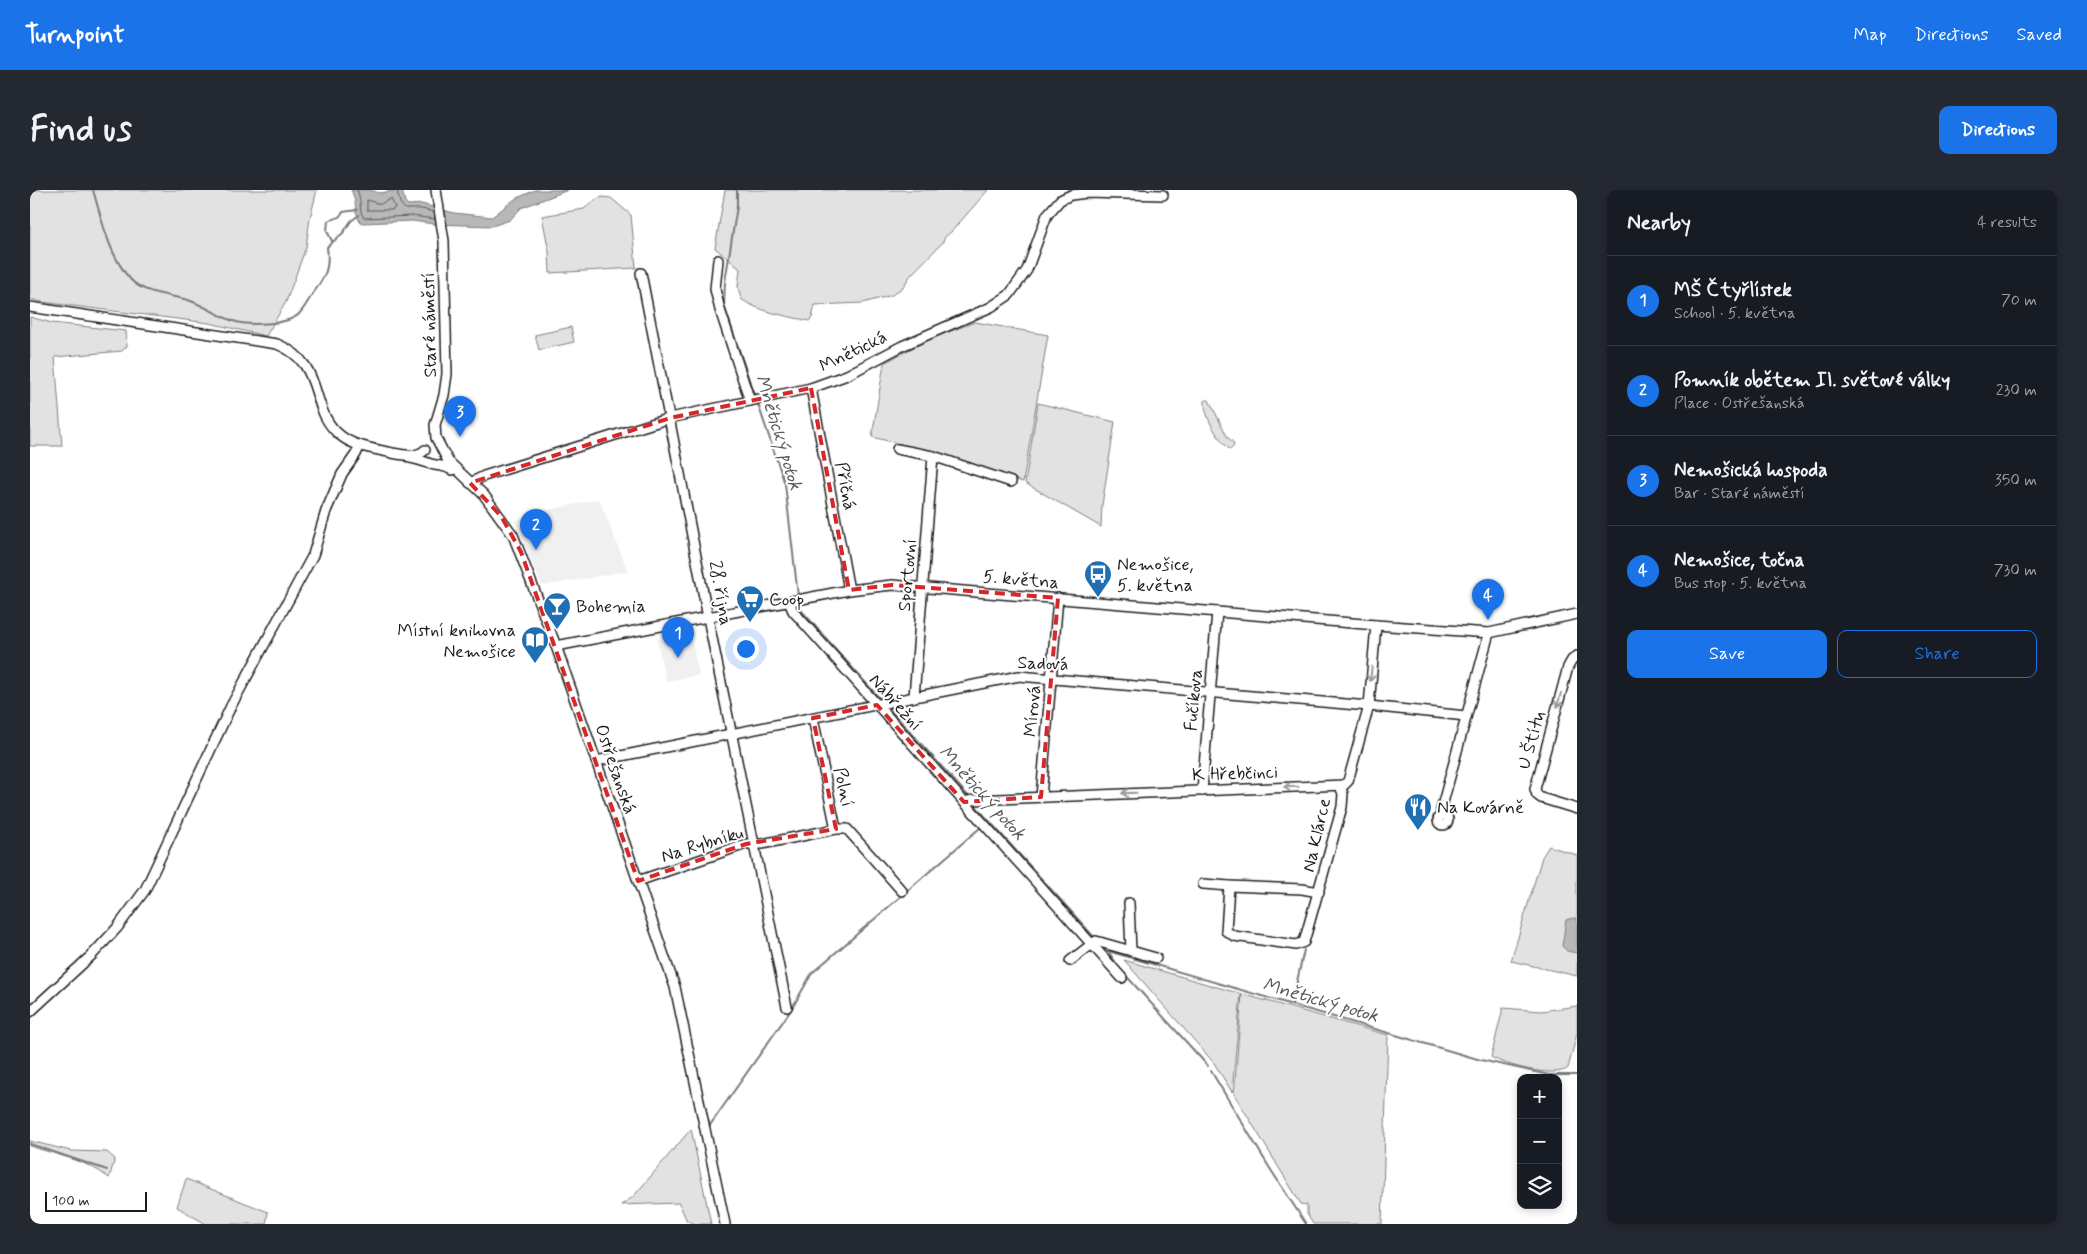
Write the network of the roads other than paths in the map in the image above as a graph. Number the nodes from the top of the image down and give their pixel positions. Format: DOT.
graph roads {
  1 [pos="436,190"];
  2 [pos="1163,195"];
  3 [pos="718,260"];
  4 [pos="641,273"];
  5 [pos="30,307"];
  6 [pos="811,388"];
  7 [pos="750,401"];
  8 [pos="438,414"];
  9 [pos="670,418"];
  10 [pos="360,445"];
  11 [pos="426,449"];
  12 [pos="442,449"];
  13 [pos="897,449"];
  14 [pos="398,454"];
  15 [pos="933,456"];
  16 [pos="432,464"];
  17 [pos="467,480"];
  18 [pos="1011,482"];
  19 [pos="922,587"];
  20 [pos="849,590"];
  21 [pos="1058,598"];
  22 [pos="790,602"];
  23 [pos="1217,612"];
  24 [pos="1577,614"];
  25 [pos="709,617"];
  26 [pos="1376,625"];
  27 [pos="1488,633"];
  28 [pos="556,646"];
  29 [pos="1577,656"];
  30 [pos="1051,678"];
  31 [pos="1210,692"];
  32 [pos="914,697"];
  33 [pos="882,704"];
  34 [pos="1369,706"];
  35 [pos="1466,716"];
  36 [pos="813,718"];
  37 [pos="732,734"];
  38 [pos="596,761"];
  39 [pos="1340,786"];
  40 [pos="1202,791"];
  41 [pos="1041,797"];
  42 [pos="968,801"];
  43 [pos="1577,809"];
  44 [pos="1439,822"];
  45 [pos="836,829"];
  46 [pos="754,843"];
  47 [pos="638,881"];
  48 [pos="1204,884"];
  49 [pos="1230,886"];
  50 [pos="902,891"];
  51 [pos="1319,892"];
  52 [pos="1129,903"];
  53 [pos="1092,943"];
  54 [pos="1131,951"];
  55 [pos="1156,958"];
  56 [pos="1070,961"];
  57 [pos="1122,978"];
  58 [pos="788,1007"];
  59 [pos="30,1012"];
  60 [pos="725,1224"];
  1 -- 8 [label="street, Staré náměstí"];
  2 -- 6 [label="street, Mnětická"];
  3 -- 7 [label="street"];
  4 -- 9 [label="street, 28. října"];
  5 -- 10 [label="street"];
  6 -- 7 [label="street, Mnětická"];
  6 -- 20 [label="street, Příčná"];
  7 -- 9 [label="street, Mnětická"];
  8 -- 11 [label="street, Staré náměstí"];
  8 -- 12 [label="street, Staré náměstí"];
  9 -- 17 [label="street, Mnětická"];
  9 -- 25 [label="street, 28. října"];
  10 -- 14 [label="street"];
  10 -- 59 [label="street"];
  11 -- 12 [label="street"];
  11 -- 14 [label="street"];
  11 -- 16 [label="street"];
  12 -- 16 [label="street"];
  12 -- 17 [label="street, Staré náměstí"];
  13 -- 15 [label="street"];
  14 -- 16 [label="street"];
  15 -- 18 [label="street"];
  15 -- 19 [label="street, Sportovní"];
  16 -- 17 [label="street"];
  17 -- 28 [label="street, Ostřešanská"];
  19 -- 20 [label="street, 5. května"];
  19 -- 21 [label="street, 5. května"];
  19 -- 32 [label="street, Sportovní"];
  20 -- 22 [label="street, 5. května"];
  21 -- 23 [label="street, 5. května"];
  21 -- 30 [label="street, Mírová"];
  22 -- 25 [label="street, 5. května"];
  22 -- 33 [label="street, Nábřežní"];
  23 -- 26 [label="street, 5. května"];
  23 -- 31 [label="street, Fučíkova"];
  24 -- 27 [label="street, 5. května"];
  25 -- 28 [label="street, 5. května"];
  25 -- 37 [label="street, 28. října"];
  26 -- 27 [label="street, 5. května"];
  26 -- 34 [label="street, one-way"];
  27 -- 35 [label="street"];
  28 -- 38 [label="street, Ostřešanská"];
  29 -- 43 [label="street, U Štítu, one-way"];
  30 -- 31 [label="street, Sadová"];
  30 -- 32 [label="street, Sadová"];
  30 -- 41 [label="street, Mírová"];
  31 -- 34 [label="street, Sadová"];
  31 -- 40 [label="street, Fučíkova"];
  32 -- 33 [label="street, Sadová"];
  33 -- 36 [label="street, Sadová"];
  33 -- 42 [label="street, Nábřežní"];
  34 -- 35 [label="street, Sadová"];
  34 -- 39 [label="street"];
  35 -- 44 [label="street"];
  36 -- 37 [label="street, Sadová"];
  36 -- 45 [label="street, Polní"];
  37 -- 38 [label="street, Sadová"];
  37 -- 46 [label="street, 28. října"];
  38 -- 47 [label="street, Ostřešanská"];
  39 -- 40 [label="street, K Hřebčinci, one-way"];
  39 -- 51 [label="street, Na Klárce"];
  40 -- 41 [label="street, K Hřebčinci, one-way"];
  41 -- 42 [label="street, K Hřebčinci"];
  42 -- 53 [label="street, Nábřežní"];
  45 -- 46 [label="street, Na Rybníku"];
  45 -- 50 [label="street, Polní"];
  46 -- 47 [label="street, Na Rybníku"];
  46 -- 58 [label="street, 28. října"];
  47 -- 60 [label="street, Ostřešanská"];
  48 -- 49 [label="street, Na Klárce"];
  49 -- 51 [label="street, Na Klárce"];
  49 -- 51 [label="street, Na Klárce"];
  52 -- 54 [label="street"];
  53 -- 54 [label="street"];
  53 -- 56 [label="street"];
  53 -- 57 [label="street, Nábřežní"];
  54 -- 55 [label="street"];
}
